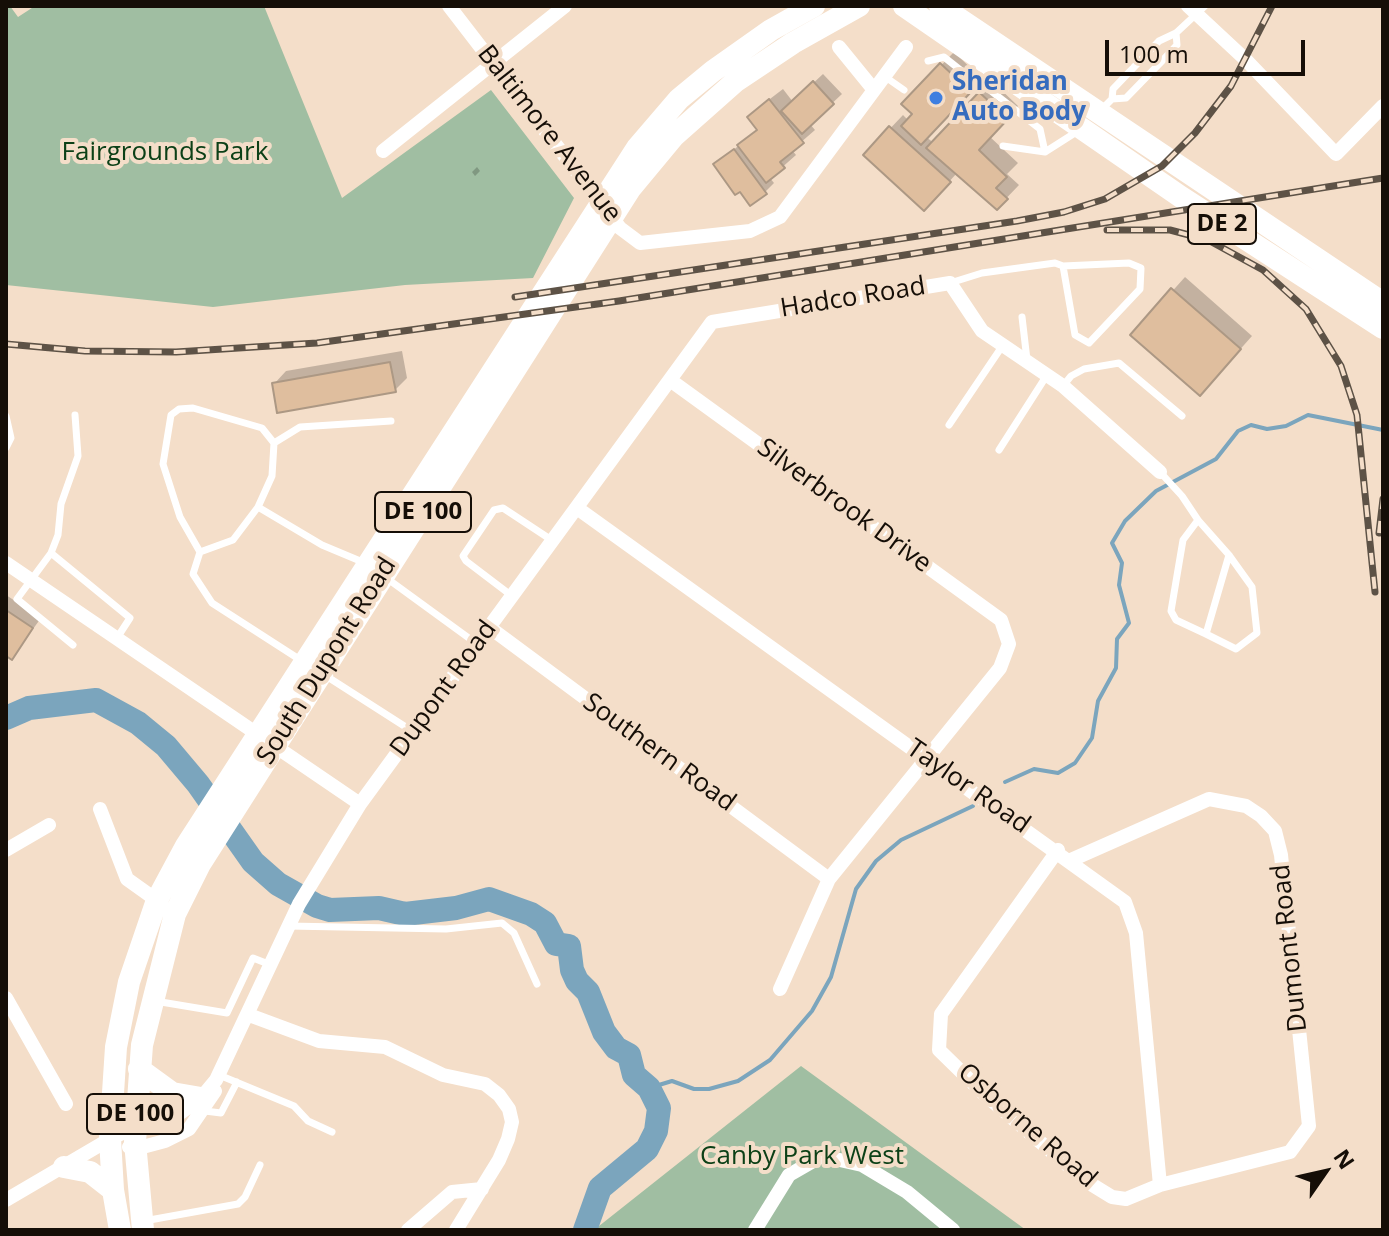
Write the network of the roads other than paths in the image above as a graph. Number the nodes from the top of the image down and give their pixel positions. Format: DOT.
graph roads {
  1 [pos="449,6"];
  2 [pos="565,6"];
  3 [pos="859,6"];
  4 [pos="904,6"];
  5 [pos="940,6"];
  6 [pos="809,7"];
  7 [pos="1197,9"];
  8 [pos="959,14"];
  9 [pos="1176,33"];
  10 [pos="839,47"];
  11 [pos="906,47"];
  12 [pos="492,61"];
  13 [pos="928,61"];
  14 [pos="884,76"];
  15 [pos="973,80"];
  16 [pos="874,90"];
  17 [pos="904,90"];
  18 [pos="991,91"];
  19 [pos="1112,99"];
  20 [pos="1383,106"];
  21 [pos="1003,146"];
  22 [pos="383,151"];
  23 [pos="1045,152"];
  24 [pos="644,155"];
  25 [pos="1063,266"];
  26 [pos="950,283"];
  27 [pos="1383,303"];
  28 [pos="1022,317"];
  29 [pos="712,322"];
  30 [pos="1383,328"];
  31 [pos="1003,345"];
  32 [pos="1027,362"];
  33 [pos="1047,375"];
  34 [pos="670,380"];
  35 [pos="1063,386"];
  36 [pos="75,415"];
  37 [pos="6,416"];
  38 [pos="1182,416"];
  39 [pos="391,421"];
  40 [pos="949,425"];
  41 [pos="274,443"];
  42 [pos="6,448"];
  43 [pos="999,450"];
  44 [pos="1160,472"];
  45 [pos="258,507"];
  46 [pos="577,508"];
  47 [pos="1198,520"];
  48 [pos="553,541"];
  49 [pos="200,552"];
  50 [pos="51,553"];
  51 [pos="1229,555"];
  52 [pos="6,563"];
  53 [pos="31,581"];
  54 [pos="512,596"];
  55 [pos="489,627"];
  56 [pos="1206,634"];
  57 [pos="116,639"];
  58 [pos="477,644"];
  59 [pos="73,645"];
  60 [pos="412,731"];
  61 [pos="929,760"];
  62 [pos="360,804"];
  63 [pos="100,809"];
  64 [pos="49,825"];
  65 [pos="6,850"];
  66 [pos="1058,850"];
  67 [pos="1071,860"];
  68 [pos="829,879"];
  69 [pos="157,900"];
  70 [pos="175,914"];
  71 [pos="288,926"];
  72 [pos="271,965"];
  73 [pos="537,984"];
  74 [pos="780,989"];
  75 [pos="6,998"];
  76 [pos="150,1000"];
  77 [pos="227,1013"];
  78 [pos="249,1015"];
  79 [pos="139,1069"];
  80 [pos="218,1078"];
  81 [pos="237,1082"];
  82 [pos="66,1104"];
  83 [pos="203,1104"];
  84 [pos="332,1132"];
  85 [pos="135,1138"];
  86 [pos="110,1139"];
  87 [pos="260,1165"];
  88 [pos="64,1167"];
  89 [pos="1160,1185"];
  90 [pos="482,1189"];
  91 [pos="113,1190"];
  92 [pos="6,1200"];
  93 [pos="142,1226"];
  94 [pos="120,1230"];
  95 [pos="408,1230"];
  96 [pos="456,1230"];
  97 [pos="755,1230"];
  98 [pos="953,1230"];
  1 -- 12 [label="street, Baltimore Avenue"];
  2 -- 12 [label="street"];
  3 -- 24 [label="main road, South Dupont Road / DE 100"];
  4 -- 30 [label="main road, DE 2"];
  5 -- 8 [label="main road, DE 2"];
  6 -- 24 [label="main road, South Dupont Road / DE 100"];
  7 -- 9 [label="lane"];
  7 -- 20 [label="street"];
  8 -- 27 [label="main road, DE 2"];
  9 -- 19 [label="lane"];
  9 -- 19 [label="lane"];
  10 -- 16 [label="street"];
  11 -- 14 [label="street, Baltimore Avenue"];
  12 -- 16 [label="street, Baltimore Avenue"];
  12 -- 22 [label="street"];
  13 -- 15 [label="lane"];
  14 -- 16 [label="street, Baltimore Avenue"];
  14 -- 17 [label="lane"];
  18 -- 23 [label="lane"];
  19 -- 23 [label="lane"];
  21 -- 23 [label="lane"];
  24 -- 69 [label="main road, South Dupont Road / DE 100"];
  24 -- 70 [label="main road, South Dupont Road / DE 100"];
  25 -- 25 [label="lane"];
  25 -- 26 [label="lane"];
  26 -- 29 [label="street, Hadco Road"];
  26 -- 31 [label="street, Hadco Road"];
  28 -- 32 [label="lane"];
  29 -- 34 [label="street, Dupont Road"];
  31 -- 32 [label="street, Hadco Road"];
  31 -- 40 [label="lane"];
  32 -- 33 [label="street, Hadco Road"];
  33 -- 35 [label="street, Hadco Road"];
  33 -- 43 [label="lane"];
  34 -- 46 [label="street, Dupont Road"];
  34 -- 61 [label="street, Silverbrook Drive"];
  35 -- 38 [label="lane"];
  35 -- 44 [label="street, Hadco Road"];
  36 -- 50 [label="lane"];
  37 -- 42 [label="lane"];
  39 -- 41 [label="lane"];
  41 -- 45 [label="lane"];
  41 -- 49 [label="lane"];
  44 -- 47 [label="lane"];
  45 -- 49 [label="lane"];
  45 -- 58 [label="lane"];
  46 -- 48 [label="street, Dupont Road"];
  46 -- 61 [label="street, Taylor Road"];
  47 -- 51 [label="lane"];
  47 -- 56 [label="lane"];
  48 -- 54 [label="street, Dupont Road"];
  48 -- 54 [label="lane"];
  49 -- 60 [label="lane"];
  50 -- 53 [label="lane"];
  50 -- 57 [label="lane"];
  51 -- 56 [label="lane"];
  51 -- 56 [label="lane"];
  52 -- 53 [label="street"];
  53 -- 57 [label="street"];
  53 -- 59 [label="lane"];
  54 -- 55 [label="street, Dupont Road"];
  55 -- 58 [label="street, Dupont Road"];
  55 -- 68 [label="street, Southern Road"];
  57 -- 62 [label="street"];
  58 -- 60 [label="street, Dupont Road"];
  60 -- 62 [label="street, Dupont Road"];
  61 -- 66 [label="street, Taylor Road"];
  61 -- 68 [label="street"];
  62 -- 71 [label="street, Dupont Road"];
  63 -- 69 [label="street"];
  64 -- 65 [label="street"];
  66 -- 67 [label="street, Taylor Road"];
  66 -- 89 [label="street, Osborne Road"];
  67 -- 89 [label="street, Taylor Road"];
  67 -- 89 [label="street, Dumont Road"];
  68 -- 74 [label="street"];
  69 -- 70 [label="street"];
  69 -- 86 [label="main road, South Dupont Road / DE 100"];
  70 -- 76 [label="main road, South Dupont Road / DE 100"];
  71 -- 72 [label="street, Dupont Road"];
  71 -- 73 [label="lane"];
  72 -- 77 [label="lane"];
  72 -- 78 [label="street, Dupont Road"];
  75 -- 82 [label="street"];
  76 -- 77 [label="lane"];
  76 -- 79 [label="main road, South Dupont Road / DE 100"];
  77 -- 78 [label="lane"];
  78 -- 80 [label="street, Dupont Road"];
  78 -- 90 [label="street"];
  79 -- 83 [label="main road"];
  79 -- 85 [label="main road, South Dupont Road / DE 100"];
  80 -- 81 [label="lane"];
  80 -- 83 [label="street, Dupont Road"];
  81 -- 83 [label="lane"];
  81 -- 84 [label="lane"];
  83 -- 85 [label="street, Dupont Road"];
  83 -- 85 [label="street, Dupont Road"];
  85 -- 86 [label="street"];
  85 -- 93 [label="main road, South Dupont Road / DE 100"];
  86 -- 88 [label="street"];
  86 -- 91 [label="main road, South Dupont Road / DE 100"];
  87 -- 93 [label="lane"];
  88 -- 91 [label="main road"];
  88 -- 92 [label="street"];
  90 -- 95 [label="street"];
  90 -- 96 [label="street"];
  91 -- 94 [label="main road, South Dupont Road / DE 100"];
  97 -- 98 [label="street"];
}
